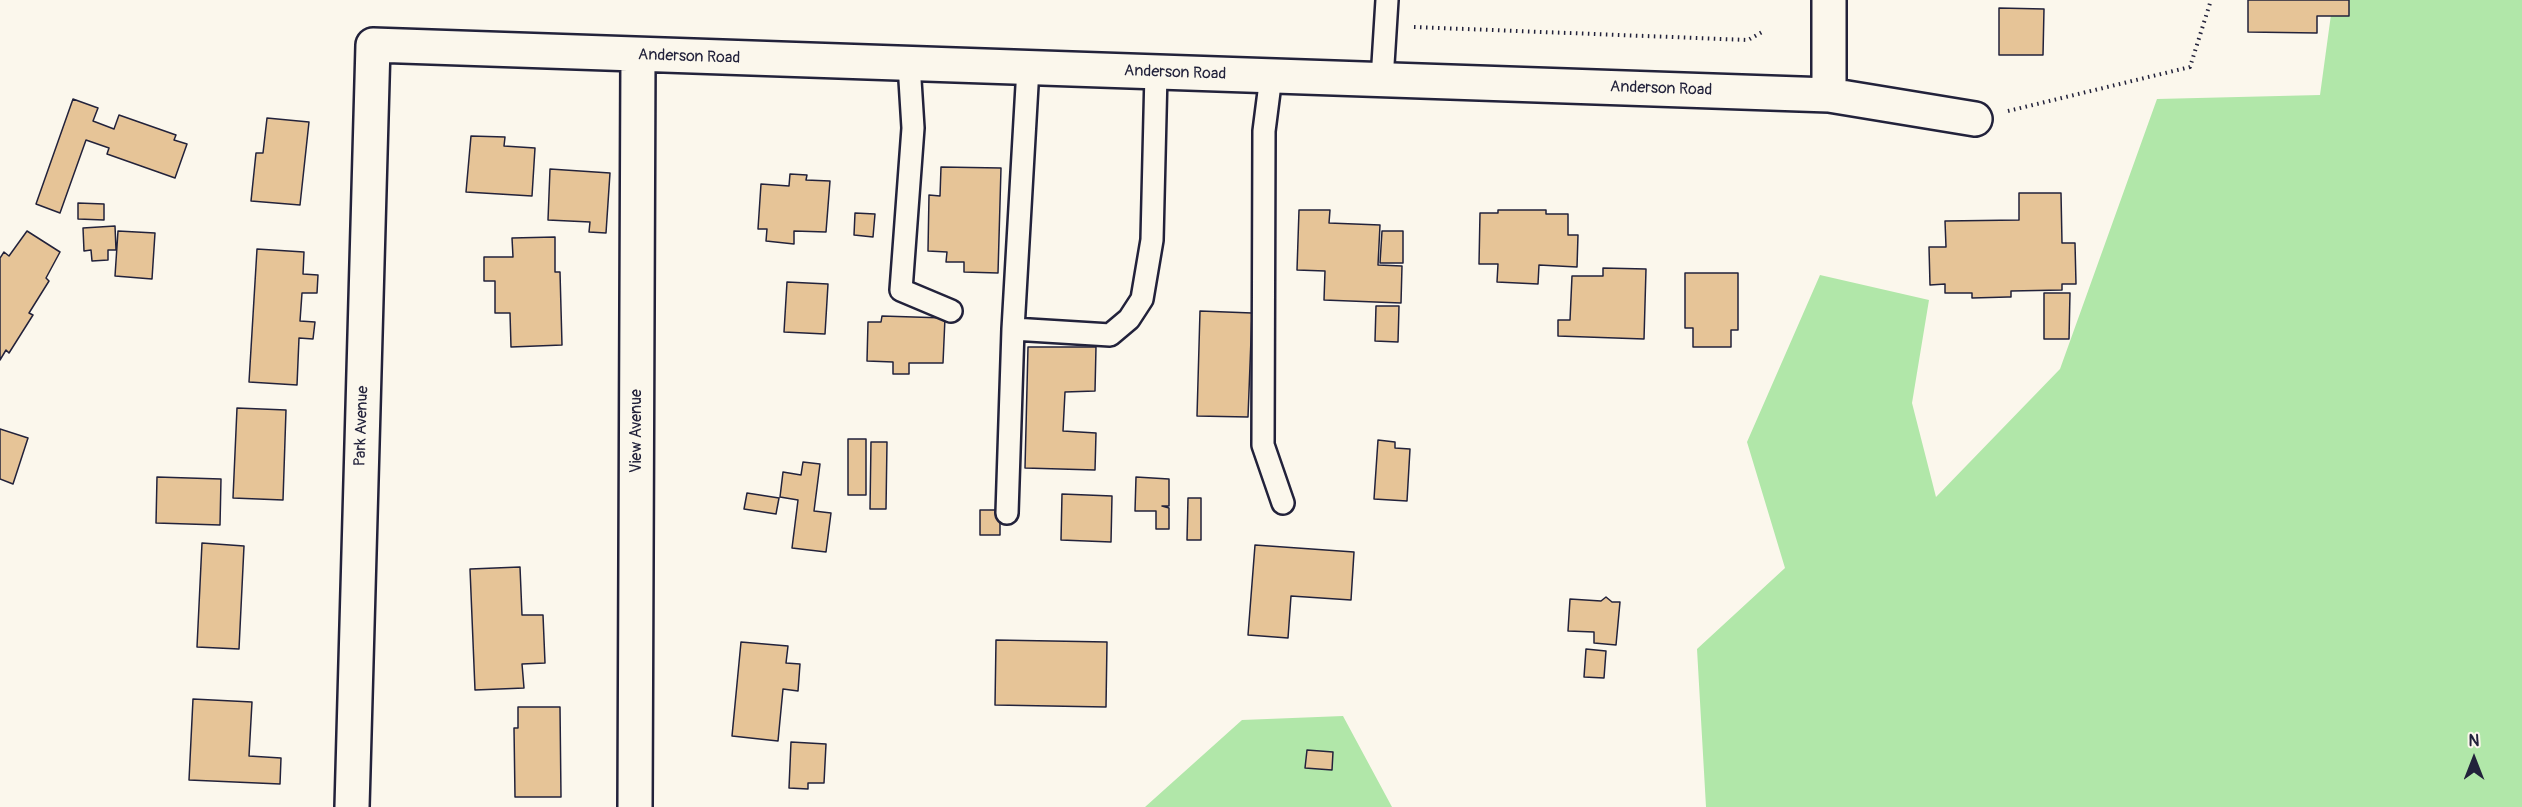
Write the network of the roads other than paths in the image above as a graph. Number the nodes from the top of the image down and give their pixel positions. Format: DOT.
graph roads {
  1 [pos="1387,0"];
  2 [pos="1829,0"];
  3 [pos="373,45"];
  4 [pos="638,55"];
  5 [pos="909,64"];
  6 [pos="1028,68"];
  7 [pos="1156,73"];
  8 [pos="1271,76"];
  9 [pos="1382,80"];
  10 [pos="1829,95"];
  11 [pos="1975,119"];
  12 [pos="951,311"];
  13 [pos="1013,329"];
  14 [pos="1283,503"];
  15 [pos="1006,513"];
  16 [pos="352,807"];
  17 [pos="635,807"];
  1 -- 9 [label="lane"];
  2 -- 10 [label="street"];
  3 -- 4 [label="street, Anderson Road"];
  3 -- 16 [label="street, Park Avenue"];
  4 -- 5 [label="street, Anderson Road"];
  4 -- 17 [label="street, View Avenue"];
  5 -- 6 [label="street, Anderson Road"];
  5 -- 12 [label="lane"];
  6 -- 7 [label="street, Anderson Road"];
  6 -- 13 [label="lane"];
  7 -- 8 [label="street, Anderson Road"];
  7 -- 13 [label="lane"];
  8 -- 9 [label="street, Anderson Road"];
  8 -- 14 [label="lane"];
  9 -- 10 [label="street, Anderson Road"];
  10 -- 11 [label="street, Anderson Road"];
  13 -- 15 [label="lane"];
}
